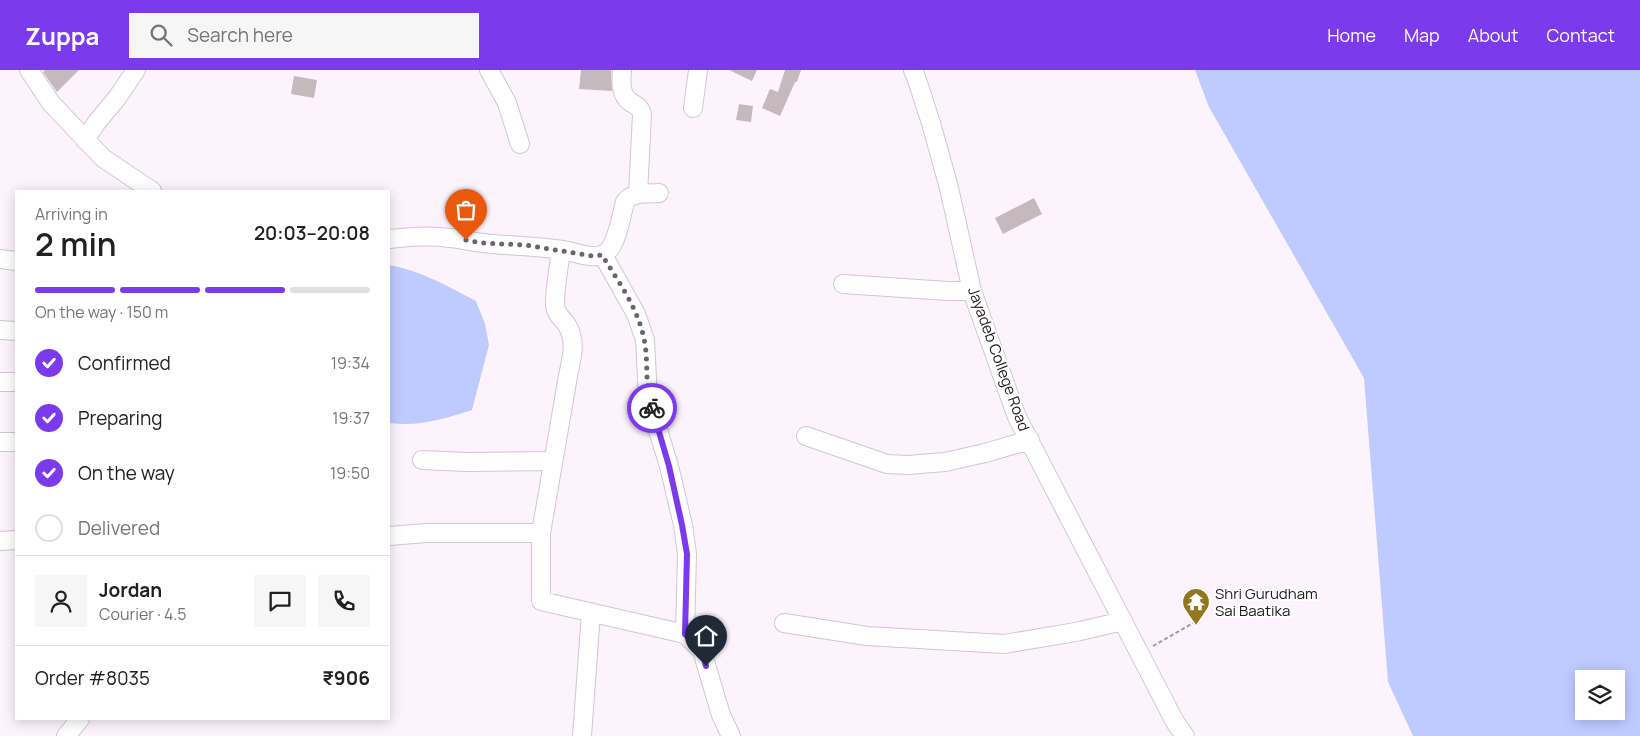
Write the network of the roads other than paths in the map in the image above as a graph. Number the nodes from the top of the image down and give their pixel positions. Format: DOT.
graph roads {
  1 [pos="29,70"];
  2 [pos="136,70"];
  3 [pos="489,70"];
  4 [pos="622,70"];
  5 [pos="698,70"];
  6 [pos="913,70"];
  7 [pos="693,108"];
  8 [pos="85,140"];
  9 [pos="520,144"];
  10 [pos="143,189"];
  11 [pos="659,193"];
  12 [pos="638,194"];
  13 [pos="390,239"];
  14 [pos="561,250"];
  15 [pos="602,255"];
  16 [pos="0,260"];
  17 [pos="15,261"];
  18 [pos="843,284"];
  19 [pos="972,291"];
  20 [pos="0,330"];
  21 [pos="15,331"];
  22 [pos="0,382"];
  23 [pos="15,382"];
  24 [pos="806,436"];
  25 [pos="1030,440"];
  26 [pos="0,442"];
  27 [pos="15,442"];
  28 [pos="422,460"];
  29 [pos="553,461"];
  30 [pos="541,533"];
  31 [pos="390,536"];
  32 [pos="15,540"];
  33 [pos="0,541"];
  34 [pos="591,613"];
  35 [pos="1123,621"];
  36 [pos="784,623"];
  37 [pos="685,634"];
  38 [pos="79,720"];
  39 [pos="66,736"];
  40 [pos="582,736"];
  41 [pos="731,736"];
  42 [pos="1185,736"];
  1 -- 8 [label="street"];
  2 -- 8 [label="street"];
  3 -- 9 [label="street"];
  4 -- 12 [label="street"];
  5 -- 7 [label="street"];
  6 -- 19 [label="street, Jayadeb College Road"];
  8 -- 10 [label="street"];
  11 -- 12 [label="street"];
  12 -- 15 [label="street"];
  13 -- 14 [label="street"];
  14 -- 15 [label="street"];
  14 -- 29 [label="street"];
  15 -- 37 [label="street"];
  16 -- 17 [label="street"];
  18 -- 19 [label="street"];
  19 -- 25 [label="street, Jayadeb College Road"];
  20 -- 21 [label="street"];
  22 -- 23 [label="street"];
  24 -- 25 [label="street"];
  25 -- 35 [label="street, Jayadeb College Road"];
  26 -- 27 [label="street"];
  28 -- 29 [label="street"];
  29 -- 30 [label="street"];
  30 -- 31 [label="street"];
  30 -- 34 [label="street"];
  32 -- 33 [label="street"];
  34 -- 37 [label="street"];
  34 -- 40 [label="street"];
  35 -- 36 [label="street"];
  35 -- 42 [label="street, Jayadeb College Road"];
  37 -- 41 [label="street"];
  38 -- 39 [label="street"];
}
